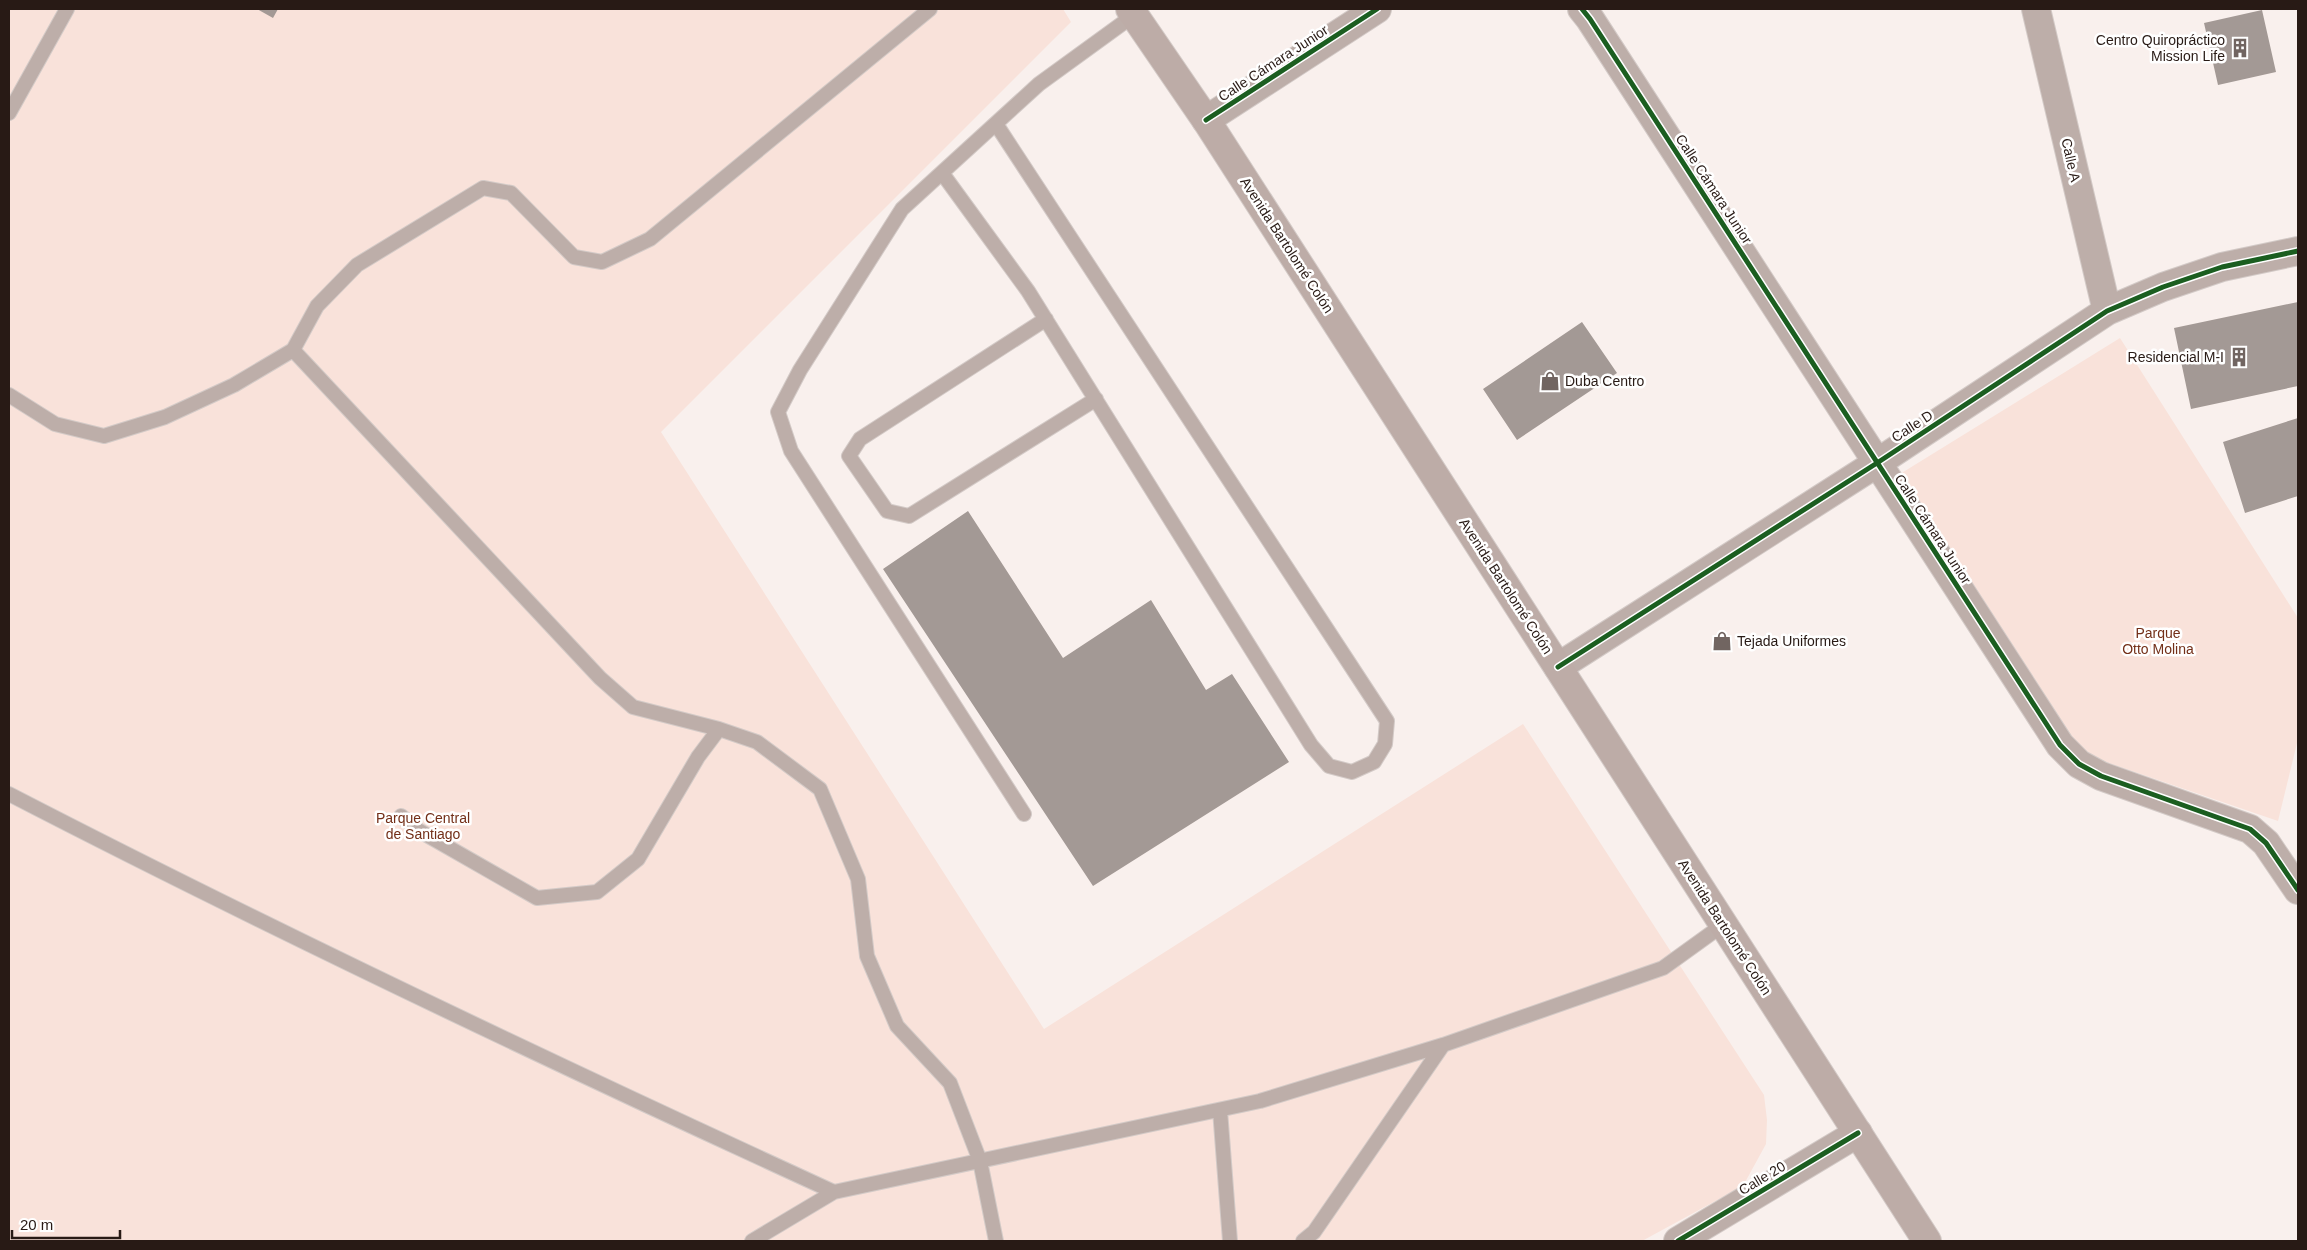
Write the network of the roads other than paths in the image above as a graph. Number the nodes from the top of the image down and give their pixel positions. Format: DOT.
graph roads {
  1 [pos="67,9"];
  2 [pos="930,9"];
  3 [pos="1377,9"];
  4 [pos="1582,9"];
  5 [pos="2036,9"];
  6 [pos="1132,12"];
  7 [pos="9,113"];
  8 [pos="1206,120"];
  9 [pos="996,124"];
  10 [pos="942,173"];
  11 [pos="2298,251"];
  12 [pos="2107,311"];
  13 [pos="1046,319"];
  14 [pos="294,350"];
  15 [pos="9,395"];
  16 [pos="1096,400"];
  17 [pos="1876,463"];
  18 [pos="1558,667"];
  19 [pos="719,730"];
  20 [pos="9,794"];
  21 [pos="1024,814"];
  22 [pos="401,816"];
  23 [pos="2298,890"];
  24 [pos="1724,924"];
  25 [pos="1443,1044"];
  26 [pos="1220,1110"];
  27 [pos="1858,1133"];
  28 [pos="980,1161"];
  29 [pos="834,1192"];
  30 [pos="752,1241"];
  31 [pos="996,1241"];
  32 [pos="1230,1241"];
  33 [pos="1303,1241"];
  34 [pos="1678,1241"];
  35 [pos="1927,1241"];
  1 -- 7 [label="lane"];
  2 -- 14 [label="lane"];
  3 -- 8 [label="street, Calle Cámara Junior"];
  4 -- 17 [label="street, Calle Cámara Junior"];
  5 -- 12 [label="street, Calle A"];
  6 -- 8 [label="main road, Avenida Bartolomé Colón"];
  6 -- 9 [label="lane"];
  8 -- 18 [label="main road, Avenida Bartolomé Colón"];
  9 -- 10 [label="lane"];
  9 -- 16 [label="lane"];
  10 -- 13 [label="lane"];
  10 -- 21 [label="lane"];
  11 -- 12 [label="street, Calle D"];
  12 -- 17 [label="street, Calle D"];
  13 -- 16 [label="lane"];
  13 -- 16 [label="lane"];
  14 -- 15 [label="lane"];
  14 -- 19 [label="lane"];
  17 -- 18 [label="street, Calle D"];
  17 -- 23 [label="street, Calle Cámara Junior"];
  18 -- 24 [label="main road, Avenida Bartolomé Colón"];
  19 -- 22 [label="lane"];
  19 -- 28 [label="lane"];
  20 -- 29 [label="lane"];
  24 -- 25 [label="lane"];
  24 -- 27 [label="main road, Avenida Bartolomé Colón"];
  25 -- 26 [label="lane"];
  25 -- 33 [label="lane"];
  26 -- 28 [label="lane"];
  26 -- 32 [label="lane"];
  27 -- 34 [label="street, Calle 20"];
  27 -- 35 [label="main road, Avenida Bartolomé Colón"];
  28 -- 29 [label="lane"];
  28 -- 31 [label="lane"];
  29 -- 30 [label="lane"];
}
